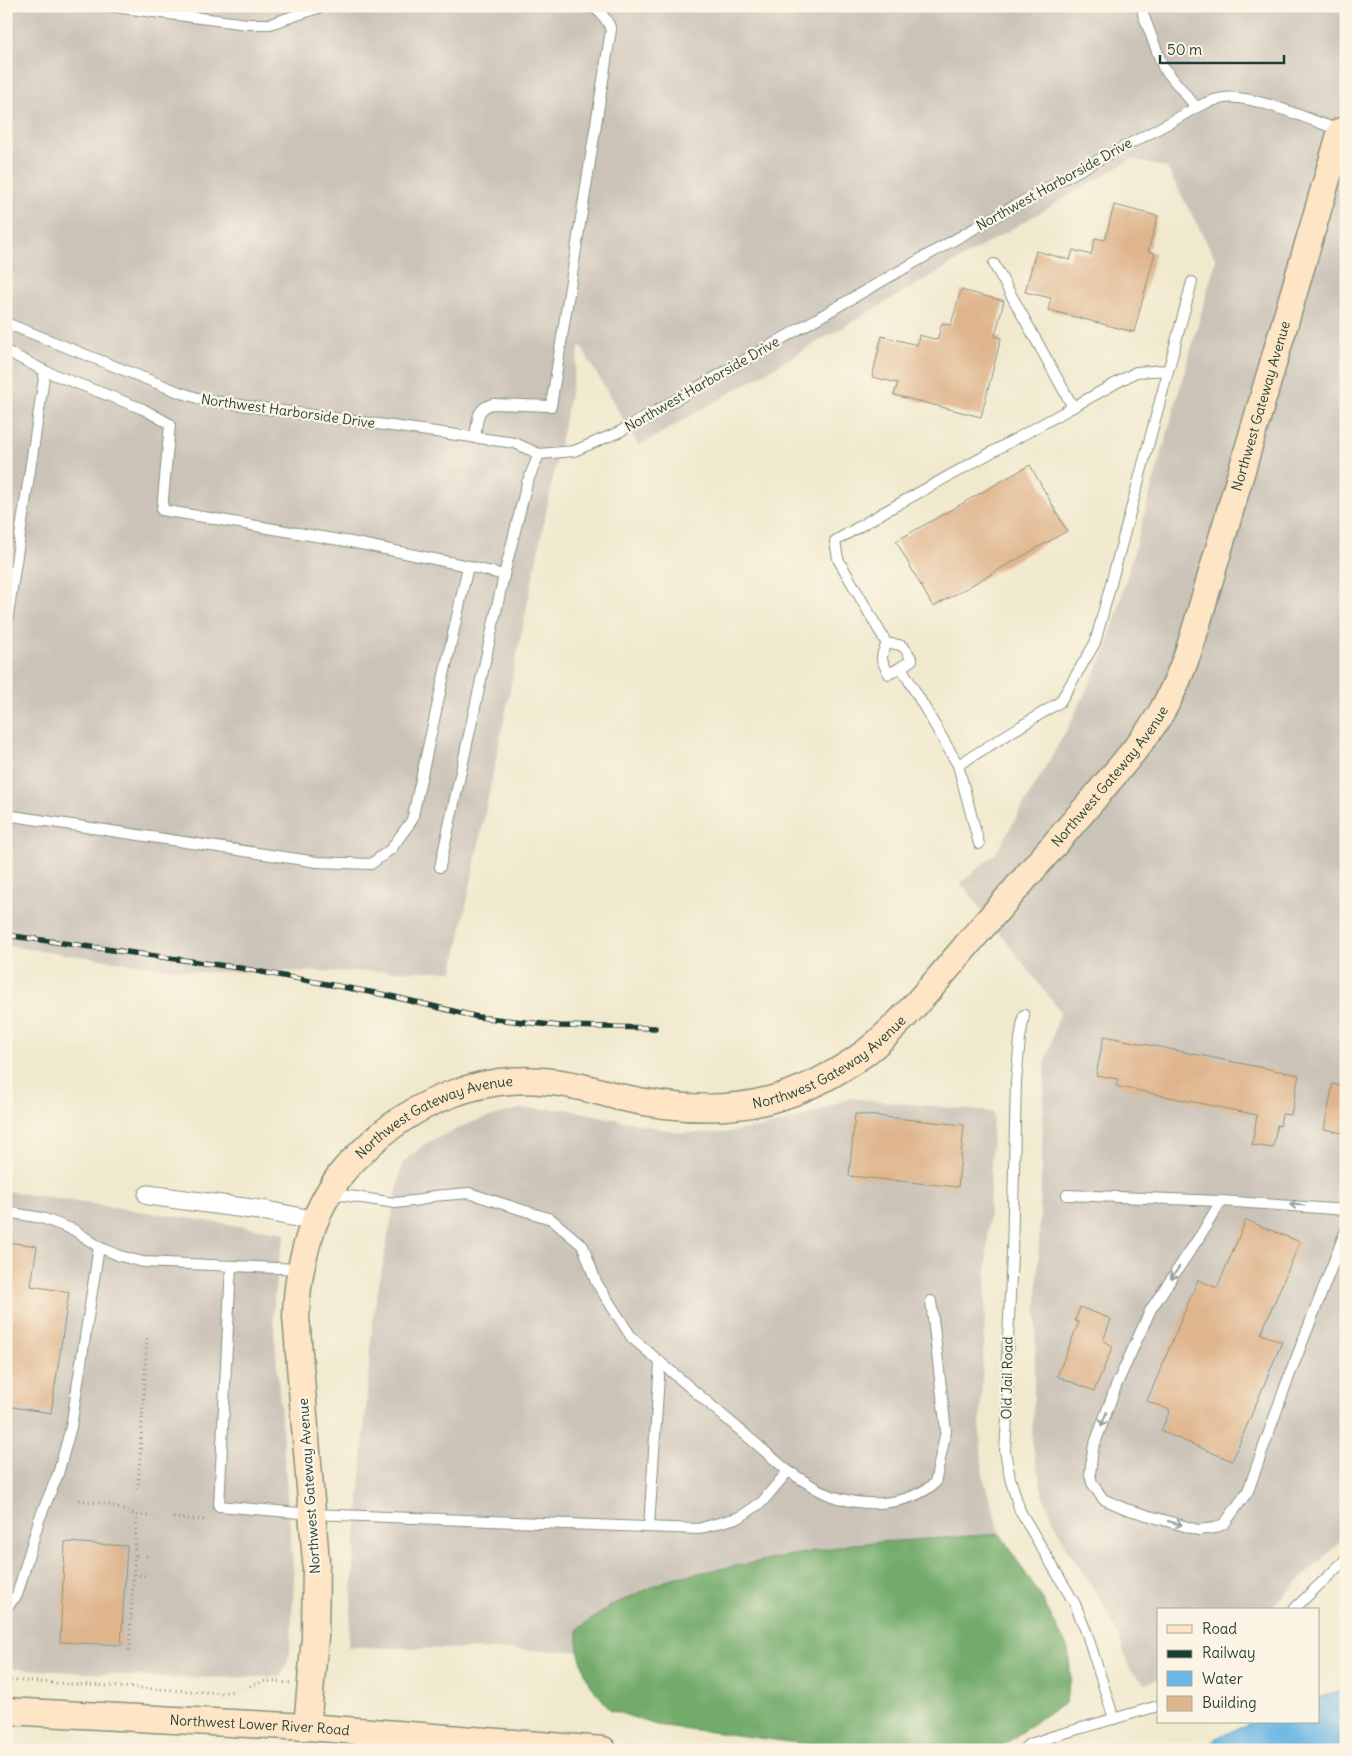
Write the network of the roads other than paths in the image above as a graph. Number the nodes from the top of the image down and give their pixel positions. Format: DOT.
graph roads {
  1 [pos="107,6"];
  2 [pos="324,6"];
  3 [pos="589,6"];
  4 [pos="1143,6"];
  5 [pos="1196,107"];
  6 [pos="1344,128"];
  7 [pos="994,264"];
  8 [pos="1192,282"];
  9 [pos="6,323"];
  10 [pos="6,351"];
  11 [pos="1168,370"];
  12 [pos="45,371"];
  13 [pos="1073,407"];
  14 [pos="475,438"];
  15 [pos="539,454"];
  16 [pos="468,566"];
  17 [pos="504,575"];
  18 [pos="6,628"];
  19 [pos="887,644"];
  20 [pos="901,667"];
  21 [pos="958,764"];
  22 [pos="6,816"];
  23 [pos="979,844"];
  24 [pos="440,867"];
  25 [pos="1024,1014"];
  26 [pos="328,1193"];
  27 [pos="1067,1194"];
  28 [pos="148,1195"];
  29 [pos="1221,1201"];
  30 [pos="1346,1210"];
  31 [pos="6,1212"];
  32 [pos="316,1222"];
  33 [pos="1346,1230"];
  34 [pos="100,1247"];
  35 [pos="231,1266"];
  36 [pos="300,1269"];
  37 [pos="931,1301"];
  38 [pos="660,1362"];
  39 [pos="788,1471"];
  40 [pos="312,1514"];
  41 [pos="649,1526"];
  42 [pos="1346,1559"];
  43 [pos="6,1608"];
  44 [pos="1295,1608"];
  45 [pos="1157,1706"];
  46 [pos="6,1711"];
  47 [pos="1114,1719"];
  48 [pos="307,1727"];
  49 [pos="603,1750"];
  50 [pos="1023,1750"];
  1 -- 2 [label="lane"];
  3 -- 14 [label="lane"];
  4 -- 5 [label="lane"];
  5 -- 6 [label="lane, Northwest Harborside Drive"];
  5 -- 15 [label="lane, Northwest Harborside Drive"];
  6 -- 26 [label="street, Northwest Gateway Avenue"];
  7 -- 13 [label="lane"];
  8 -- 11 [label="lane"];
  9 -- 14 [label="lane, Northwest Harborside Drive"];
  10 -- 12 [label="lane"];
  11 -- 13 [label="lane"];
  11 -- 21 [label="lane"];
  12 -- 16 [label="lane"];
  12 -- 18 [label="lane"];
  13 -- 19 [label="lane"];
  14 -- 15 [label="lane, Northwest Harborside Drive"];
  15 -- 17 [label="lane"];
  16 -- 17 [label="lane"];
  16 -- 22 [label="lane"];
  17 -- 24 [label="lane"];
  19 -- 20 [label="lane"];
  19 -- 20 [label="lane"];
  20 -- 21 [label="lane"];
  21 -- 23 [label="lane"];
  25 -- 47 [label="lane, Old Jail Road"];
  26 -- 32 [label="street, Northwest Gateway Avenue"];
  26 -- 38 [label="lane"];
  27 -- 29 [label="lane"];
  28 -- 32 [label="street"];
  30 -- 29 [label="lane, one-way"];
  29 -- 33 [label="lane, one-way"];
  31 -- 34 [label="lane"];
  32 -- 36 [label="street, Northwest Gateway Avenue"];
  34 -- 35 [label="lane"];
  34 -- 43 [label="lane"];
  35 -- 36 [label="lane"];
  35 -- 40 [label="lane"];
  36 -- 40 [label="street, Northwest Gateway Avenue"];
  37 -- 39 [label="lane"];
  38 -- 39 [label="lane"];
  38 -- 41 [label="lane"];
  39 -- 41 [label="lane"];
  40 -- 41 [label="lane"];
  40 -- 48 [label="street, Northwest Gateway Avenue"];
  42 -- 44 [label="lane"];
  45 -- 47 [label="lane"];
  46 -- 48 [label="street, Northwest Lower River Road"];
  47 -- 50 [label="lane"];
  48 -- 49 [label="street, Northwest Lower River Road"];
}
